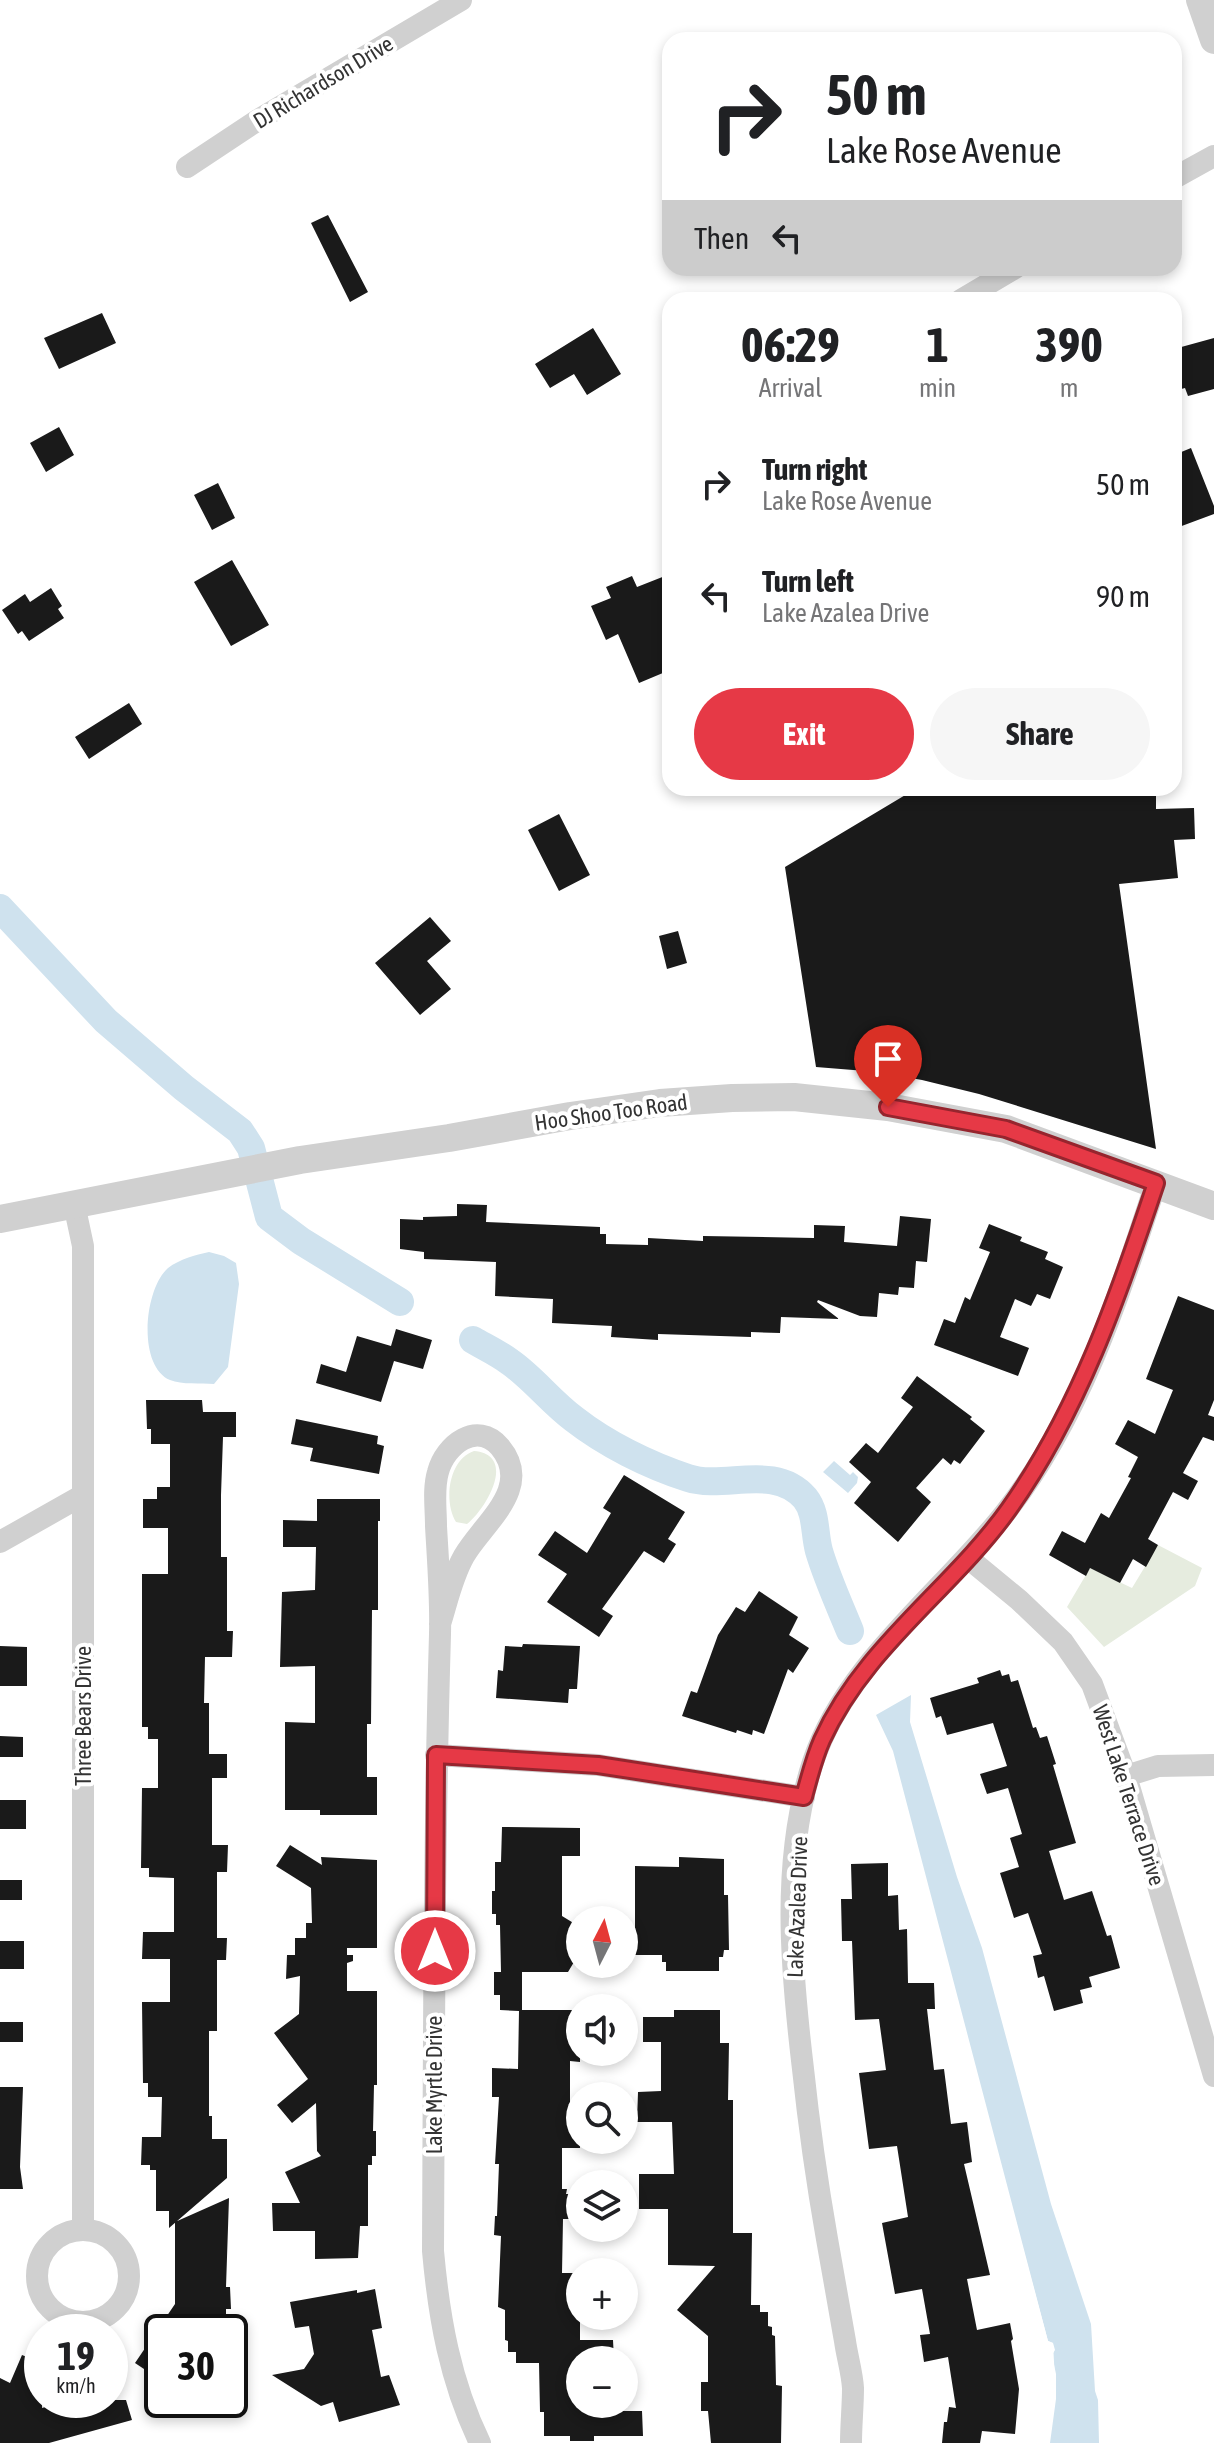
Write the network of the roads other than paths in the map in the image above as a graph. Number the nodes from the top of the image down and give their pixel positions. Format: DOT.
graph roads {
  1 [pos="461,0"];
  2 [pos="1200,0"];
  3 [pos="1214,40"];
  4 [pos="1214,156"];
  5 [pos="187,167"];
  6 [pos="1182,174"];
  7 [pos="1002,276"];
  8 [pos="974,292"];
  9 [pos="1156,1183"];
  10 [pos="74,1204"];
  11 [pos="1214,1206"];
  12 [pos="0,1219"];
  13 [pos="83,1495"];
  14 [pos="0,1542"];
  15 [pos="968,1558"];
  16 [pos="440,1624"];
  17 [pos="436,1755"];
  18 [pos="1214,1765"];
  19 [pos="1126,1776"];
  20 [pos="804,1797"];
  21 [pos="1214,2076"];
  22 [pos="83,2229"];
  23 [pos="480,2443"];
  24 [pos="851,2443"];
  1 -- 5 [label="street, DJ Richardson Drive"];
  2 -- 3 [label="street"];
  4 -- 6 [label="street"];
  7 -- 8 [label="street"];
  9 -- 10 [label="street, Hoo Shoo Too Road"];
  9 -- 11 [label="street, Hoo Shoo Too Road"];
  9 -- 15 [label="street, Lake Azalea Drive"];
  10 -- 12 [label="street, Hoo Shoo Too Road"];
  10 -- 13 [label="street, Three Bears Drive"];
  13 -- 14 [label="street"];
  13 -- 22 [label="street, Three Bears Drive"];
  15 -- 19 [label="street, West Lake Terrace Drive"];
  15 -- 20 [label="street, Lake Azalea Drive"];
  16 -- 16 [label="street, Lake Myrtle Drive"];
  16 -- 17 [label="street, Lake Myrtle Drive"];
  17 -- 20 [label="street"];
  17 -- 23 [label="street, Lake Myrtle Drive"];
  18 -- 19 [label="street"];
  19 -- 21 [label="street, West Lake Terrace Drive"];
  20 -- 24 [label="street, Lake Azalea Drive"];
  22 -- 22 [label="street"];
}
